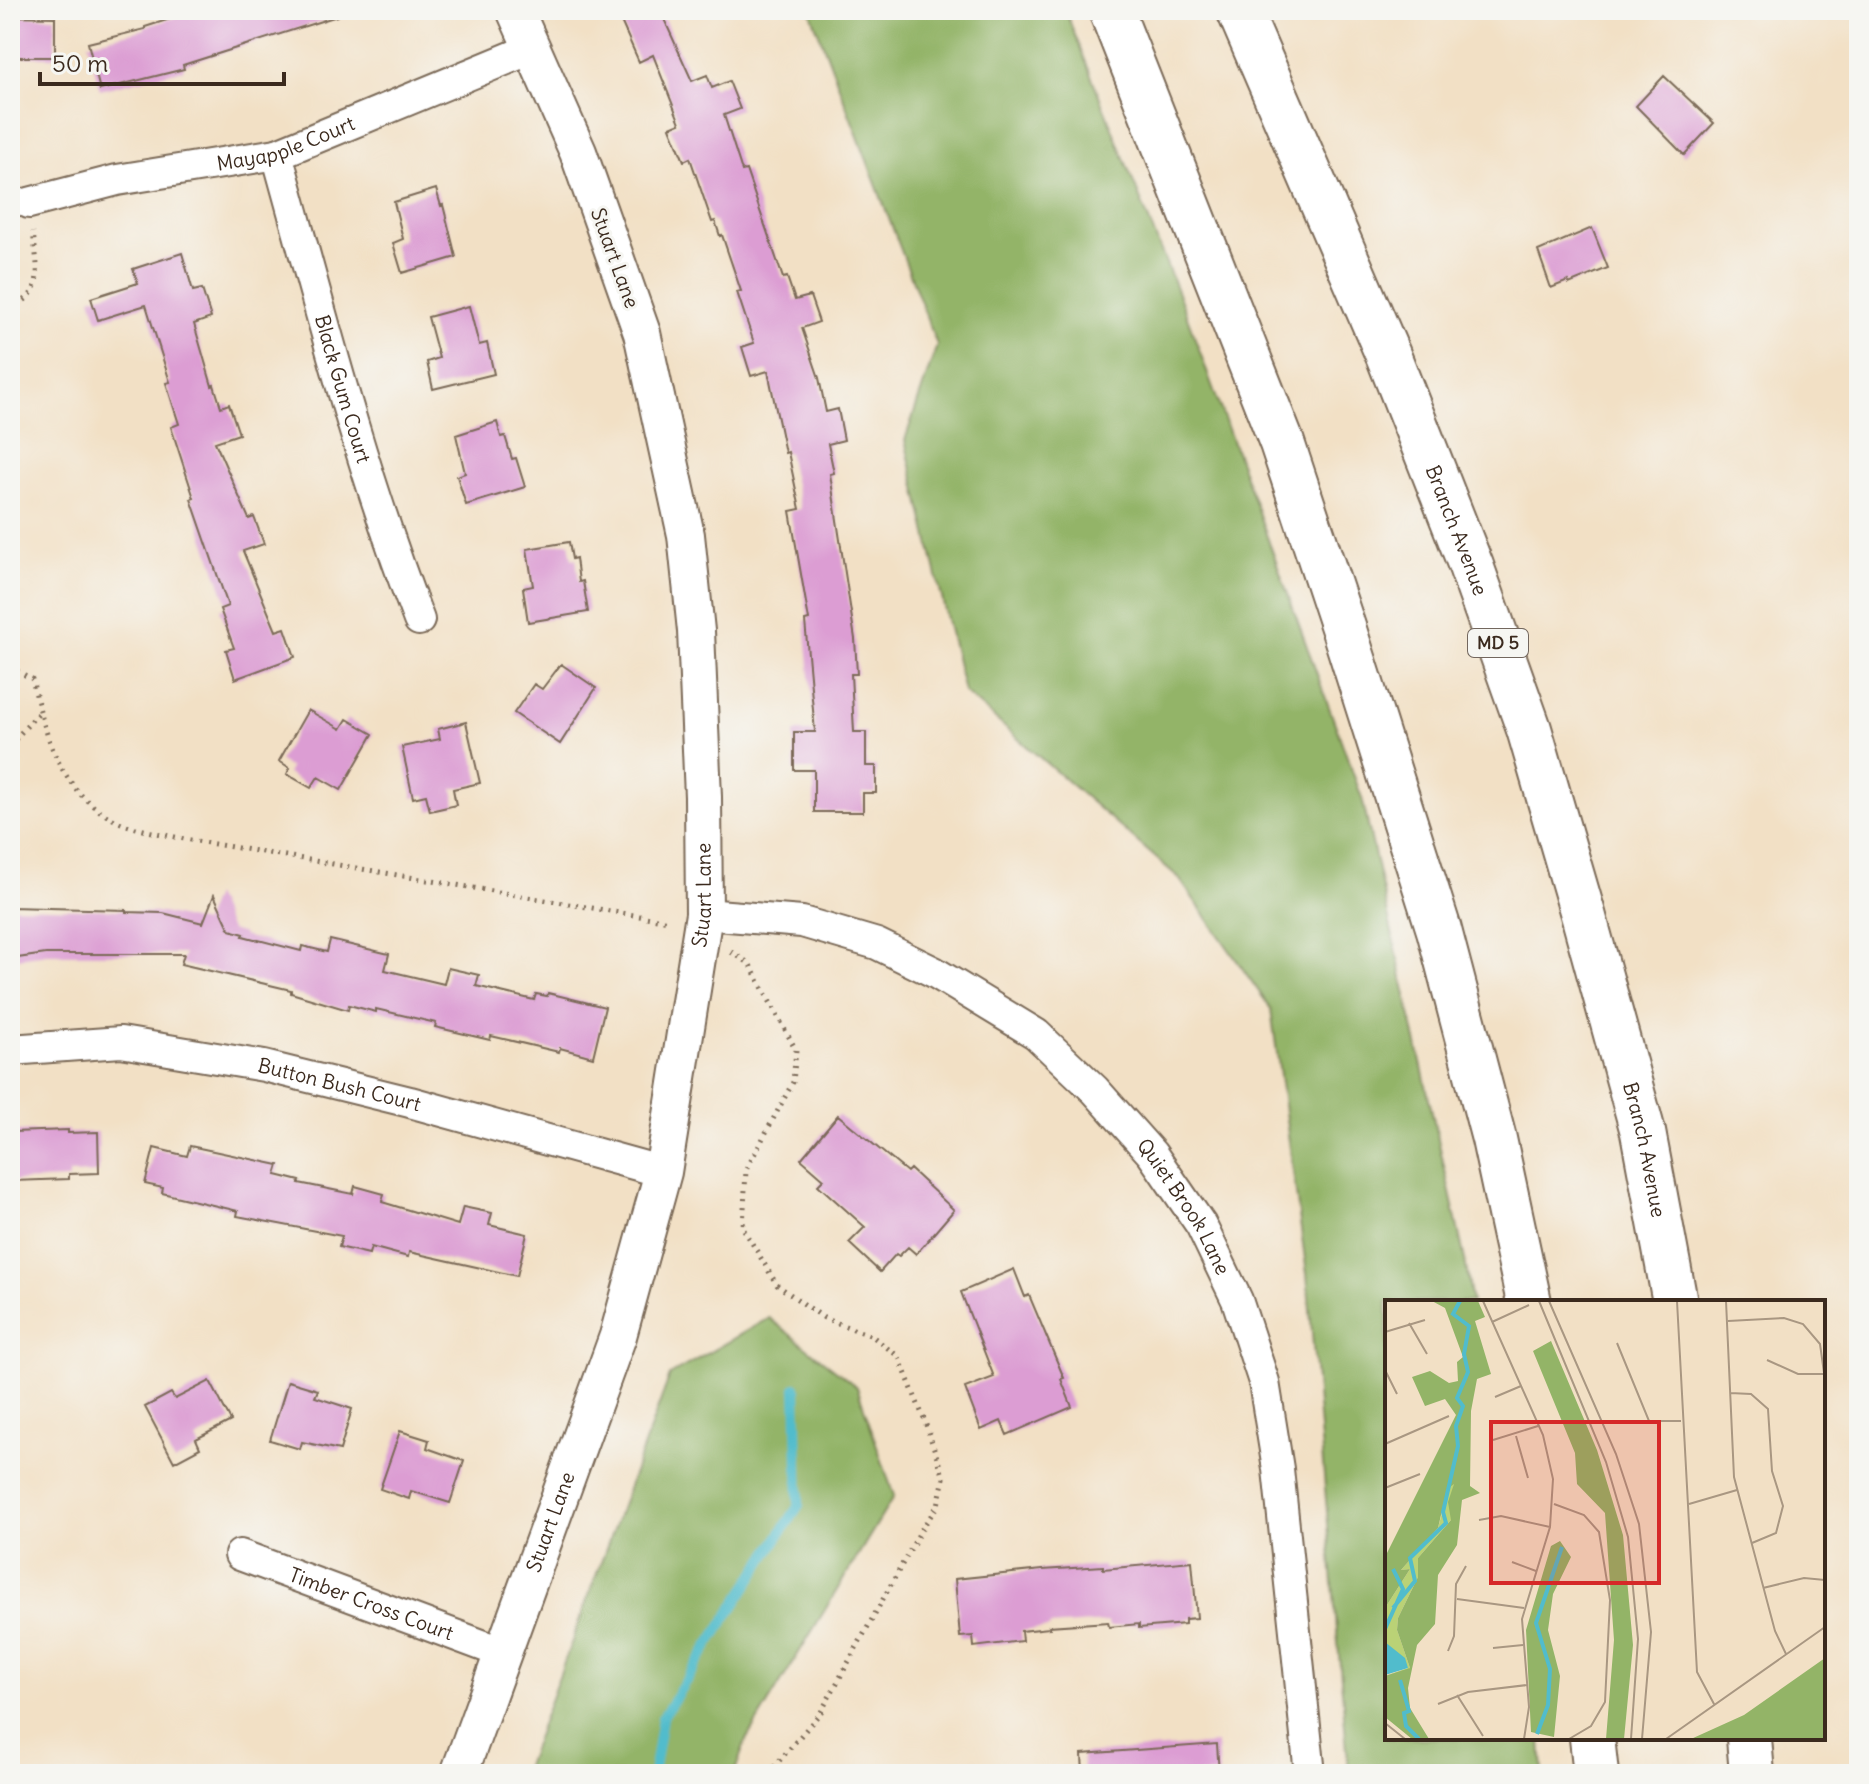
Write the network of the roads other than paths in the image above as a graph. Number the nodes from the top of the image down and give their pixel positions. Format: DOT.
graph roads {
  1 [pos="515,10"];
  2 [pos="1111,10"];
  3 [pos="1239,10"];
  4 [pos="531,49"];
  5 [pos="277,154"];
  6 [pos="29,203"];
  7 [pos="419,620"];
  8 [pos="704,914"];
  9 [pos="10,1050"];
  10 [pos="663,1172"];
  11 [pos="1529,1300"];
  12 [pos="1675,1300"];
  13 [pos="240,1555"];
  14 [pos="503,1653"];
  15 [pos="1592,1740"];
  16 [pos="1749,1740"];
  17 [pos="459,1774"];
  18 [pos="1310,1774"];
  19 [pos="1596,1774"];
  20 [pos="1752,1774"];
  1 -- 4 [label="street, Stuart Lane"];
  2 -- 11 [label="highway"];
  3 -- 12 [label="highway, Branch Avenue / MD 5"];
  4 -- 5 [label="street, Mayapple Court"];
  4 -- 8 [label="street, Stuart Lane"];
  5 -- 6 [label="street, Mayapple Court"];
  5 -- 7 [label="street, Black Gum Court"];
  8 -- 10 [label="street, Stuart Lane"];
  8 -- 18 [label="street, Quiet Brook Lane"];
  9 -- 10 [label="street, Button Bush Court"];
  10 -- 14 [label="street, Stuart Lane"];
  13 -- 14 [label="street, Timber Cross Court"];
  14 -- 17 [label="street, Stuart Lane"];
  15 -- 19 [label="highway"];
  16 -- 20 [label="highway"];
}
